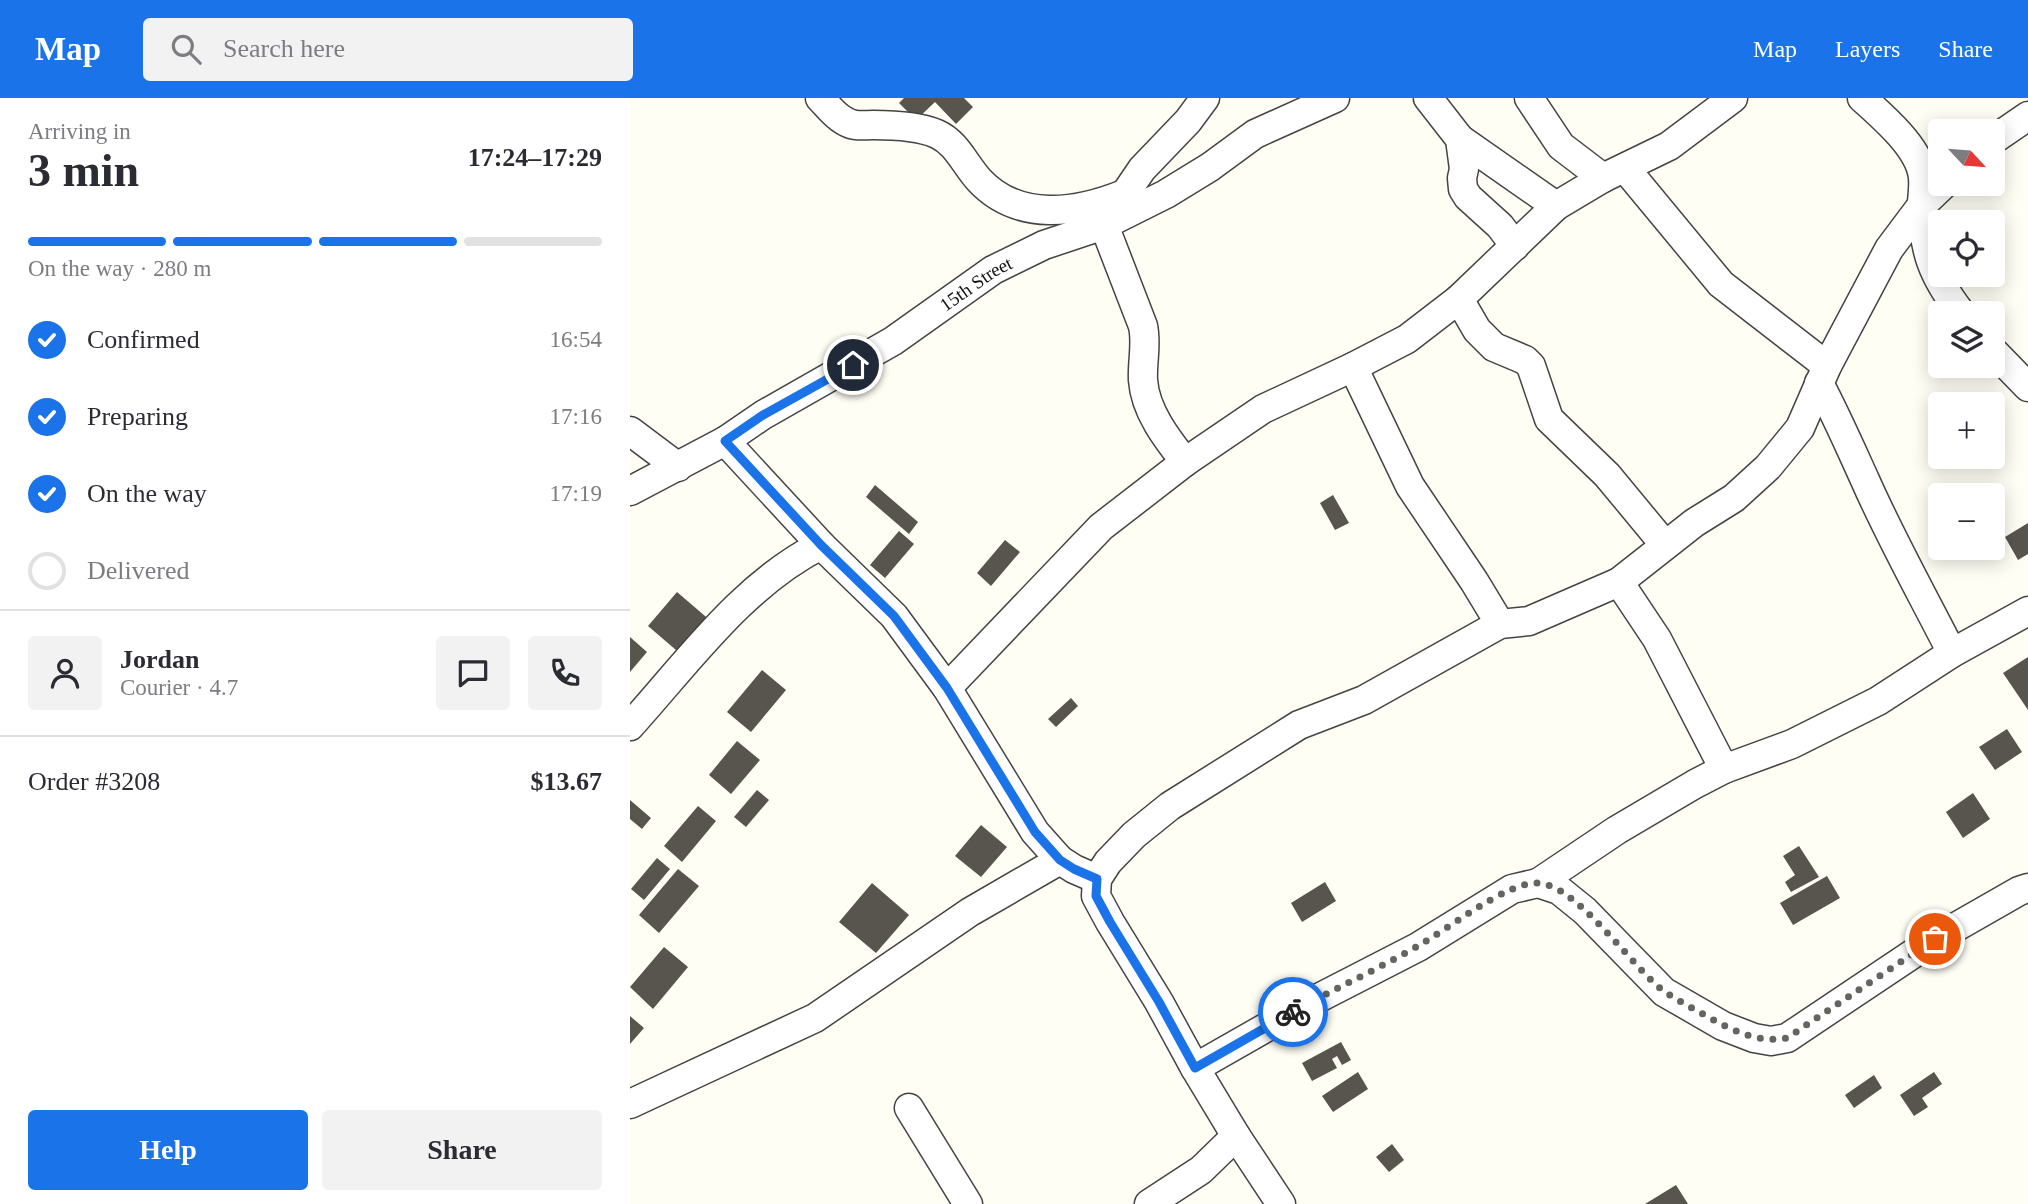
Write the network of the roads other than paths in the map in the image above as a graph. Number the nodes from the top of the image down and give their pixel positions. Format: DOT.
graph roads {
  1 [pos="820,98"];
  2 [pos="1205,98"];
  3 [pos="1335,98"];
  4 [pos="1428,98"];
  5 [pos="1529,98"];
  6 [pos="1733,98"];
  7 [pos="1862,98"];
  8 [pos="2028,116"];
  9 [pos="2006,131"];
  10 [pos="1460,139"];
  11 [pos="1614,173"];
  12 [pos="1124,194"];
  13 [pos="1931,196"];
  14 [pos="1922,205"];
  15 [pos="1556,206"];
  16 [pos="1104,225"];
  17 [pos="1515,246"];
  18 [pos="1459,299"];
  19 [pos="1951,301"];
  20 [pos="2005,363"];
  21 [pos="1353,367"];
  22 [pos="1823,374"];
  23 [pos="2028,387"];
  24 [pos="630,431"];
  25 [pos="725,441"];
  26 [pos="1185,462"];
  27 [pos="678,467"];
  28 [pos="630,491"];
  29 [pos="821,545"];
  30 [pos="1665,545"];
  31 [pos="1619,582"];
  32 [pos="2028,611"];
  33 [pos="1500,624"];
  34 [pos="1952,653"];
  35 [pos="947,688"];
  36 [pos="630,726"];
  37 [pos="1724,769"];
  38 [pos="1060,860"];
  39 [pos="1097,879"];
  40 [pos="1538,883"];
  41 [pos="2028,888"];
  42 [pos="1195,1068"];
  43 [pos="630,1104"];
  44 [pos="909,1108"];
  45 [pos="1236,1136"];
  46 [pos="968,1204"];
  47 [pos="1149,1204"];
  48 [pos="1281,1204"];
  1 -- 12 [label="street"];
  2 -- 12 [label="street"];
  3 -- 16 [label="street, 15th Street"];
  4 -- 10 [label="street"];
  5 -- 11 [label="street"];
  6 -- 11 [label="street"];
  7 -- 14 [label="street"];
  8 -- 9 [label="street"];
  10 -- 15 [label="street"];
  10 -- 17 [label="street"];
  11 -- 15 [label="street"];
  11 -- 22 [label="street"];
  12 -- 16 [label="street"];
  13 -- 14 [label="street"];
  14 -- 19 [label="street"];
  14 -- 22 [label="street"];
  15 -- 17 [label="street"];
  16 -- 25 [label="street, 15th Street"];
  16 -- 26 [label="street"];
  17 -- 18 [label="street"];
  18 -- 21 [label="street"];
  18 -- 30 [label="street"];
  20 -- 23 [label="street"];
  21 -- 26 [label="street"];
  21 -- 33 [label="street"];
  22 -- 30 [label="street"];
  22 -- 34 [label="street"];
  24 -- 27 [label="street"];
  25 -- 27 [label="street, 15th Street"];
  25 -- 29 [label="street"];
  26 -- 35 [label="street"];
  27 -- 28 [label="street, 15th Street"];
  29 -- 35 [label="street"];
  29 -- 36 [label="street"];
  30 -- 31 [label="street"];
  31 -- 33 [label="street"];
  31 -- 37 [label="street"];
  32 -- 34 [label="street"];
  33 -- 39 [label="street"];
  34 -- 37 [label="street"];
  35 -- 38 [label="street"];
  37 -- 40 [label="street"];
  38 -- 39 [label="street"];
  38 -- 43 [label="street"];
  39 -- 42 [label="street"];
  40 -- 41 [label="street"];
  40 -- 42 [label="street"];
  42 -- 45 [label="street"];
  44 -- 46 [label="street"];
  45 -- 47 [label="street"];
  45 -- 48 [label="street"];
}
